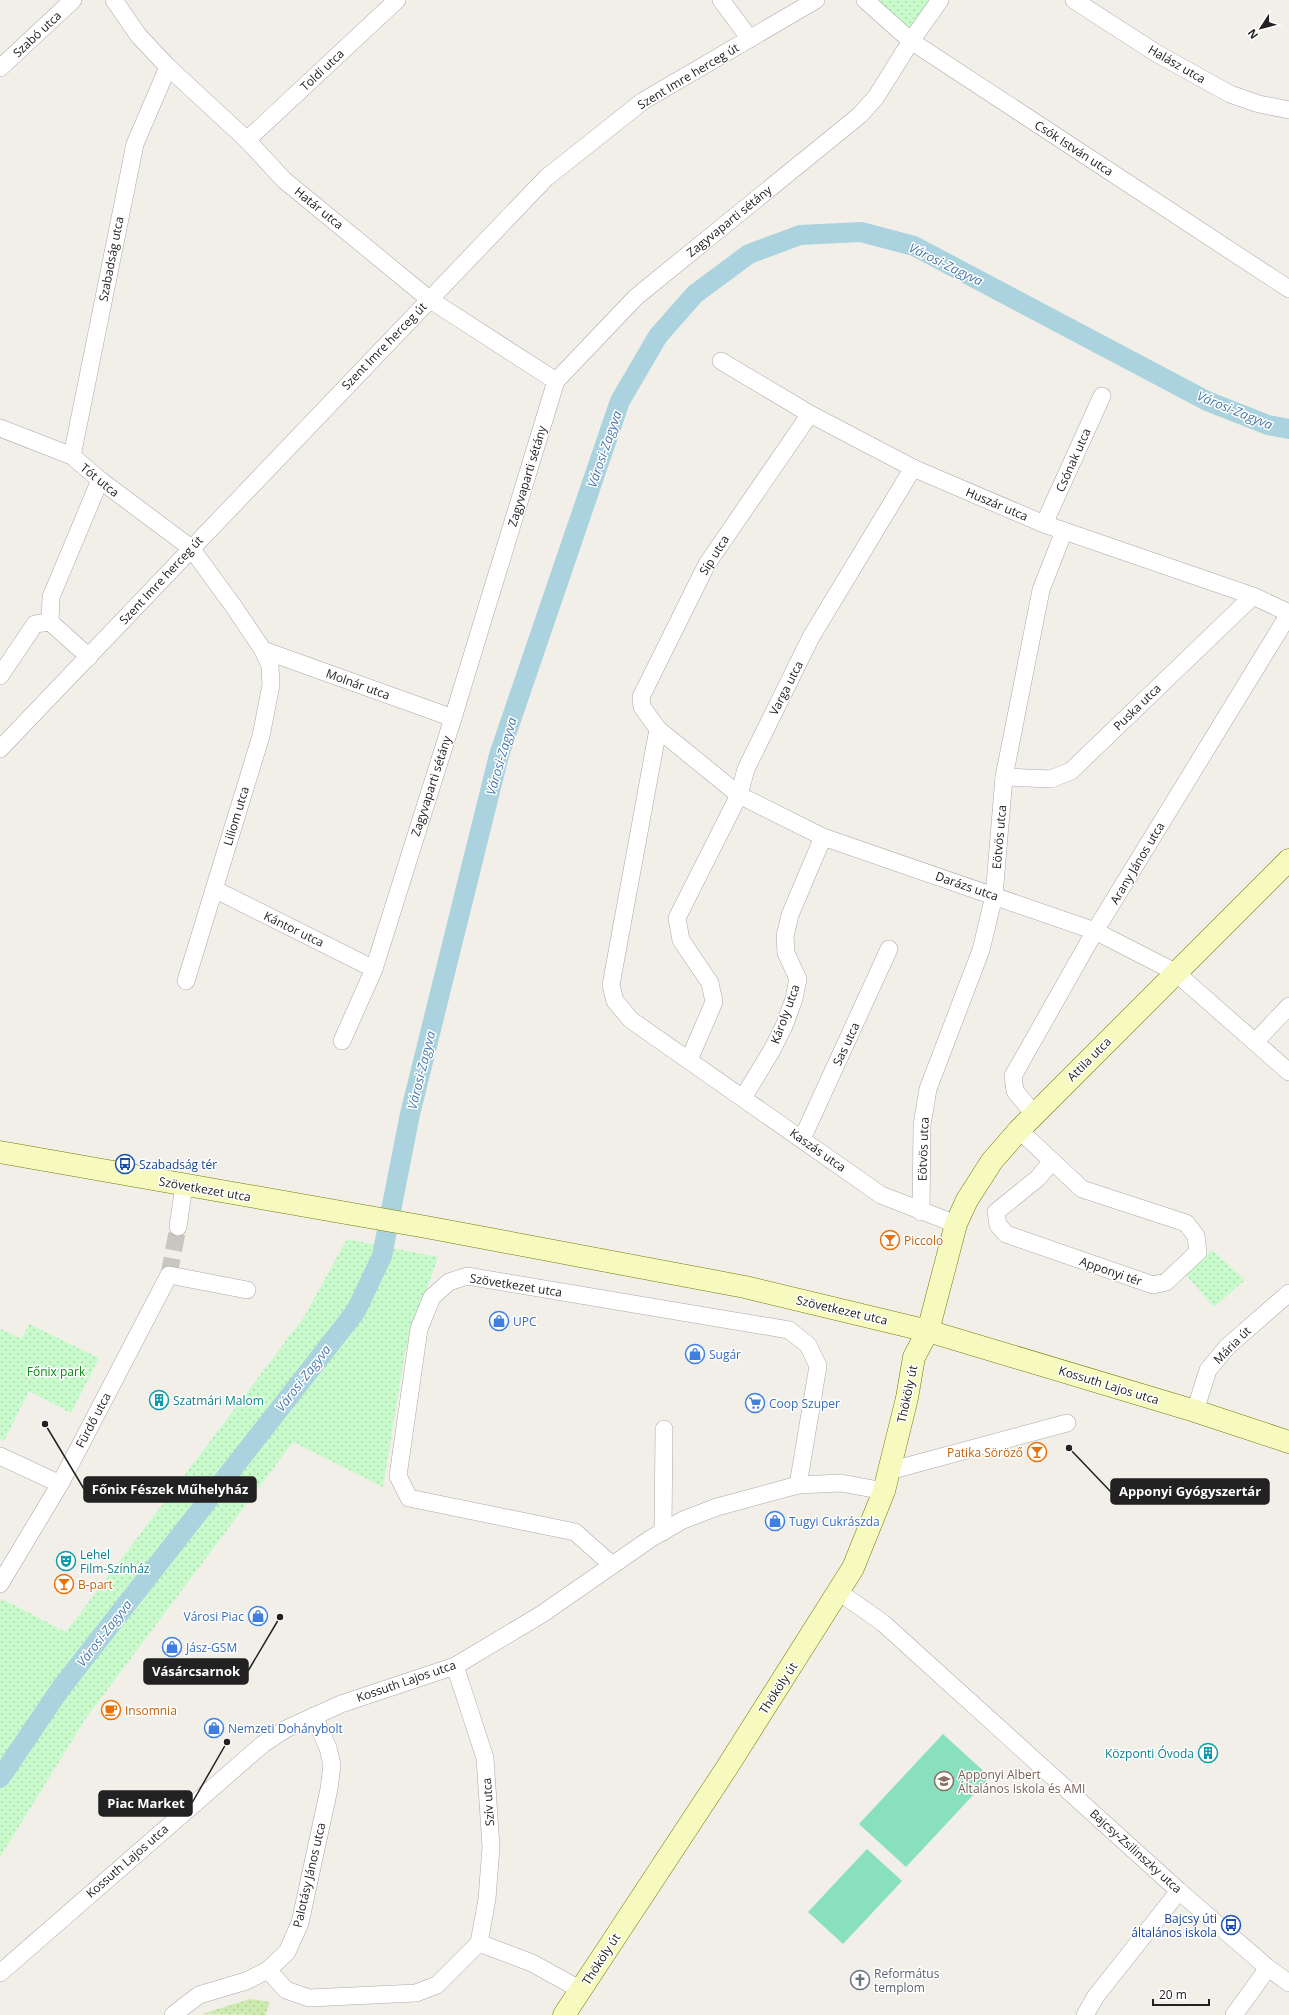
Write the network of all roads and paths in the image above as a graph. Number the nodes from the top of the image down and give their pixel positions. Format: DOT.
graph roads {
  1 [pos="73,0"];
  2 [pos="114,0"];
  3 [pos="397,0"];
  4 [pos="721,0"];
  5 [pos="816,0"];
  6 [pos="865,0"];
  7 [pos="940,0"];
  8 [pos="1074,0"];
  9 [pos="750,40"];
  10 [pos="911,41"];
  11 [pos="168,67"];
  12 [pos="0,68"];
  13 [pos="1289,110"];
  14 [pos="247,140"];
  15 [pos="1289,289"];
  16 [pos="429,298"];
  17 [pos="721,361"];
  18 [pos="556,381"];
  19 [pos="1102,396"];
  20 [pos="810,414"];
  21 [pos="0,428"];
  22 [pos="72,456"];
  23 [pos="913,468"];
  24 [pos="100,480"];
  25 [pos="1044,524"];
  26 [pos="1064,531"];
  27 [pos="191,548"];
  28 [pos="1253,596"];
  29 [pos="1289,613"];
  30 [pos="50,622"];
  31 [pos="263,650"];
  32 [pos="89,657"];
  33 [pos="0,676"];
  34 [pos="642,708"];
  35 [pos="453,718"];
  36 [pos="658,729"];
  37 [pos="0,749"];
  38 [pos="1004,777"];
  39 [pos="739,795"];
  40 [pos="823,837"];
  41 [pos="1289,860"];
  42 [pos="214,889"];
  43 [pos="994,896"];
  44 [pos="1095,932"];
  45 [pos="889,949"];
  46 [pos="374,969"];
  47 [pos="1175,972"];
  48 [pos="186,981"];
  49 [pos="1289,1006"];
  50 [pos="342,1041"];
  51 [pos="1255,1042"];
  52 [pos="689,1060"];
  53 [pos="1289,1072"];
  54 [pos="743,1098"];
  55 [pos="1034,1114"];
  56 [pos="1019,1130"];
  57 [pos="802,1139"];
  58 [pos="0,1152"];
  59 [pos="1052,1161"];
  60 [pos="184,1185"];
  61 [pos="921,1212"];
  62 [pos="956,1224"];
  63 [pos="178,1227"];
  64 [pos="937,1289"];
  65 [pos="248,1290"];
  66 [pos="1289,1293"];
  67 [pos="928,1331"];
  68 [pos="1195,1411"];
  69 [pos="1067,1423"];
  70 [pos="664,1429"];
  71 [pos="1289,1442"];
  72 [pos="0,1456"];
  73 [pos="886,1481"];
  74 [pos="60,1484"];
  75 [pos="798,1485"];
  76 [pos="663,1532"];
  77 [pos="612,1565"];
  78 [pos="0,1584"];
  79 [pos="839,1592"];
  80 [pos="455,1666"];
  81 [pos="314,1716"];
  82 [pos="1179,1891"];
  83 [pos="479,1943"];
  84 [pos="1268,1968"];
  85 [pos="268,1970"];
  86 [pos="0,1973"];
  87 [pos="1289,1983"];
  88 [pos="581,1990"];
  89 [pos="173,2015"];
  90 [pos="564,2015"];
  91 [pos="1085,2015"];
  92 [pos="1234,2015"];
  1 -- 12 [label="street, Szabó utca"];
  2 -- 11 [label="street, Határ utca"];
  3 -- 14 [label="street, Toldi utca"];
  4 -- 9 [label="street"];
  5 -- 9 [label="street, Szent Imre herceg út"];
  6 -- 10 [label="street, Csók István utca"];
  7 -- 10 [label="street"];
  8 -- 13 [label="street, Halász utca"];
  9 -- 16 [label="street, Szent Imre herceg út"];
  10 -- 15 [label="street, Csók István utca"];
  10 -- 18 [label="street, Zagyvaparti sétány"];
  11 -- 14 [label="street, Határ utca"];
  11 -- 22 [label="street, Szabadság utca"];
  14 -- 16 [label="street, Határ utca"];
  16 -- 18 [label="street, Határ utca"];
  16 -- 27 [label="street, Szent Imre herceg út"];
  17 -- 20 [label="street, Huszár utca"];
  18 -- 35 [label="street, Zagyvaparti sétány"];
  19 -- 25 [label="street, Csónak utca"];
  20 -- 23 [label="street, Huszár utca"];
  20 -- 34 [label="street, Síp utca"];
  21 -- 22 [label="street, Tót utca"];
  22 -- 24 [label="street, Tót utca"];
  23 -- 25 [label="street, Huszár utca"];
  23 -- 39 [label="street, Varga utca"];
  24 -- 27 [label="street, Tót utca"];
  24 -- 30 [label="street"];
  25 -- 26 [label="street, Huszár utca"];
  26 -- 28 [label="street, Huszár utca"];
  26 -- 38 [label="street, Eötvös utca"];
  27 -- 31 [label="street, Tót utca"];
  27 -- 32 [label="street, Szent Imre herceg út"];
  28 -- 29 [label="street, Huszár utca"];
  28 -- 38 [label="street, Puska utca"];
  29 -- 44 [label="street, Arany János utca"];
  30 -- 32 [label="street"];
  30 -- 33 [label="street"];
  31 -- 35 [label="street, Molnár utca"];
  31 -- 42 [label="street, Liliom utca"];
  32 -- 37 [label="street, Szent Imre herceg út"];
  34 -- 36 [label="street, Darázs utca"];
  35 -- 46 [label="street, Zagyvaparti sétány"];
  36 -- 39 [label="street, Darázs utca"];
  36 -- 52 [label="street, Kaszás utca"];
  38 -- 43 [label="street, Eötvös utca"];
  39 -- 40 [label="street, Darázs utca"];
  39 -- 52 [label="street, Varga utca"];
  40 -- 43 [label="street, Darázs utca"];
  40 -- 54 [label="street, Károly utca"];
  41 -- 47 [label="street, Attila utca"];
  42 -- 46 [label="street, Kántor utca"];
  42 -- 48 [label="street, Liliom utca"];
  43 -- 44 [label="street, Darázs utca"];
  43 -- 61 [label="street, Eötvös utca"];
  44 -- 47 [label="street, Darázs utca"];
  44 -- 55 [label="street, Arany János utca"];
  45 -- 57 [label="street, Sas utca"];
  46 -- 50 [label="street, Zagyvaparti sétány"];
  47 -- 51 [label="street, Darázs utca"];
  47 -- 55 [label="street, Attila utca"];
  49 -- 51 [label="street"];
  51 -- 53 [label="street, Darázs utca"];
  52 -- 54 [label="street, Kaszás utca"];
  54 -- 57 [label="street, Kaszás utca"];
  55 -- 56 [label="street, Attila utca"];
  56 -- 59 [label="street, Apponyi tér"];
  56 -- 62 [label="street, Attila utca"];
  57 -- 61 [label="street, Kaszás utca"];
  58 -- 60 [label="street, Szövetkezet utca"];
  59 -- 59 [label="street, Apponyi tér"];
  60 -- 63 [label="street"];
  60 -- 67 [label="street, Szövetkezet utca"];
  61 -- 62 [label="street, Kaszás utca"];
  62 -- 64 [label="street, Attila utca"];
  64 -- 67 [label="street, Thököly út"];
  65 -- 74 [label="street, Fürdő utca"];
  66 -- 68 [label="street, Mária út"];
  67 -- 68 [label="street, Kossuth Lajos utca"];
  67 -- 73 [label="street, Thököly út"];
  68 -- 71 [label="street, Kossuth Lajos utca"];
  69 -- 73 [label="street"];
  70 -- 76 [label="street"];
  72 -- 74 [label="street"];
  73 -- 75 [label="street, Kossuth Lajos utca"];
  73 -- 79 [label="street, Thököly út"];
  74 -- 78 [label="street, Fürdő utca"];
  75 -- 76 [label="street, Kossuth Lajos utca"];
  75 -- 77 [label="street, Szövetkezet utca"];
  76 -- 77 [label="street, Kossuth Lajos utca"];
  77 -- 80 [label="street, Kossuth Lajos utca"];
  79 -- 82 [label="street, Bajcsy-Zsilinszky utca"];
  79 -- 88 [label="street, Thököly út"];
  80 -- 81 [label="street, Kossuth Lajos utca"];
  80 -- 83 [label="street, Szív utca"];
  81 -- 85 [label="street, Palotásy János utca"];
  81 -- 86 [label="street, Kossuth Lajos utca"];
  82 -- 84 [label="street, Bajcsy-Zsilinszky utca"];
  82 -- 91 [label="street"];
  83 -- 85 [label="street"];
  83 -- 88 [label="street"];
  84 -- 87 [label="street, Bajcsy-Zsilinszky utca"];
  84 -- 92 [label="street"];
  85 -- 89 [label="street, Palotásy János utca"];
  88 -- 90 [label="street, Thököly út"];
}
